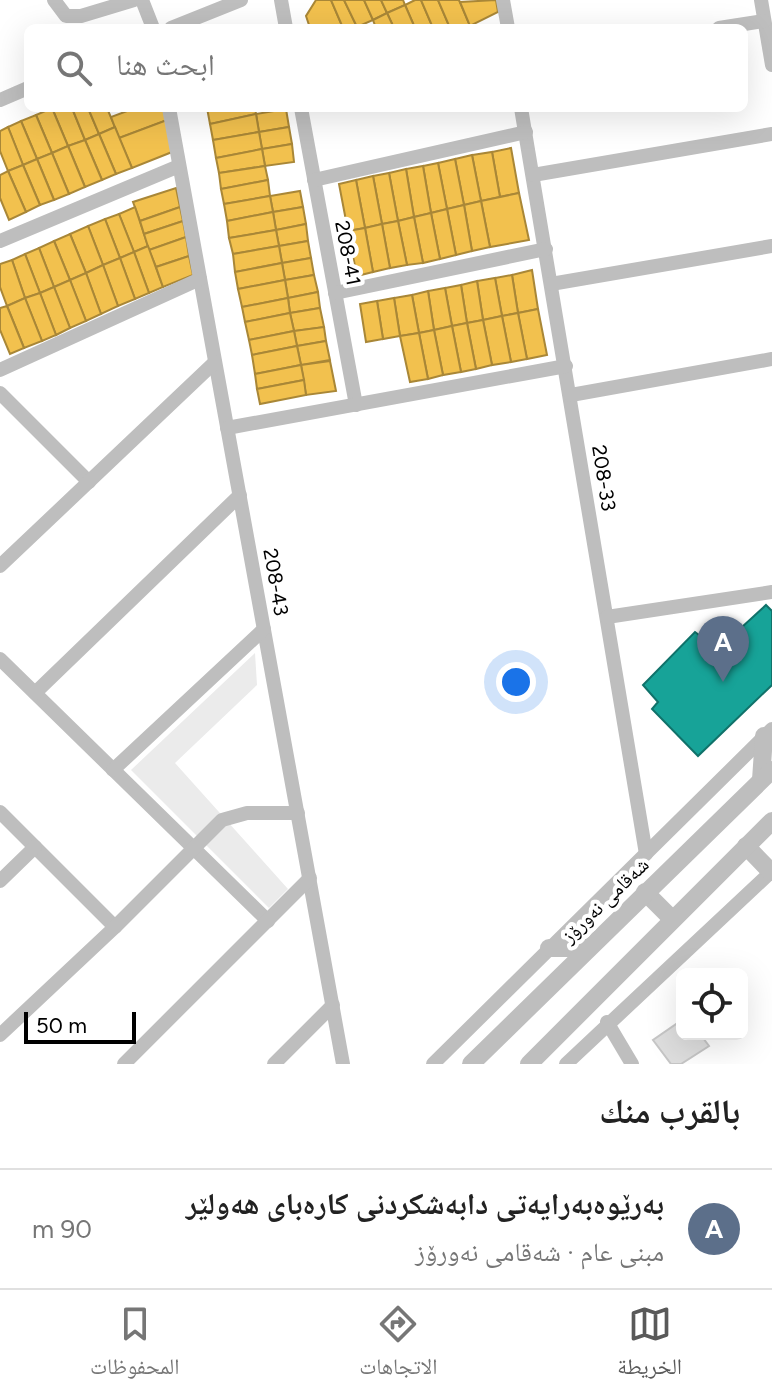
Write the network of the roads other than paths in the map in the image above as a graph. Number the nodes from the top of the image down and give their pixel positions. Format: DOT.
graph roads {
  1 [pos="54,0"];
  2 [pos="134,0"];
  3 [pos="142,0"];
  4 [pos="241,0"];
  5 [pos="281,0"];
  6 [pos="503,0"];
  7 [pos="761,0"];
  8 [pos="764,21"];
  9 [pos="151,24"];
  10 [pos="181,24"];
  11 [pos="285,24"];
  12 [pos="503,24"];
  13 [pos="745,24"];
  14 [pos="772,65"];
  15 [pos="24,90"];
  16 [pos="0,100"];
  17 [pos="170,112"];
  18 [pos="303,112"];
  19 [pos="522,112"];
  20 [pos="526,132"];
  21 [pos="772,134"];
  22 [pos="179,166"];
  23 [pos="533,175"];
  24 [pos="314,180"];
  25 [pos="0,241"];
  26 [pos="772,246"];
  27 [pos="546,249"];
  28 [pos="200,279"];
  29 [pos="551,284"];
  30 [pos="335,293"];
  31 [pos="772,359"];
  32 [pos="215,362"];
  33 [pos="566,366"];
  34 [pos="0,370"];
  35 [pos="0,393"];
  36 [pos="571,395"];
  37 [pos="356,405"];
  38 [pos="227,428"];
  39 [pos="89,482"];
  40 [pos="240,495"];
  41 [pos="2,559"];
  42 [pos="772,592"];
  43 [pos="607,617"];
  44 [pos="264,629"];
  45 [pos="0,659"];
  46 [pos="35,693"];
  47 [pos="768,733"];
  48 [pos="113,770"];
  49 [pos="767,775"];
  50 [pos="0,812"];
  51 [pos="298,813"];
  52 [pos="772,821"];
  53 [pos="746,846"];
  54 [pos="35,847"];
  55 [pos="194,847"];
  56 [pos="646,854"];
  57 [pos="772,871"];
  58 [pos="310,878"];
  59 [pos="0,881"];
  60 [pos="645,892"];
  61 [pos="672,919"];
  62 [pos="268,921"];
  63 [pos="115,927"];
  64 [pos="549,948"];
  65 [pos="587,948"];
  66 [pos="333,1005"];
  67 [pos="607,1022"];
  68 [pos="0,1035"];
  69 [pos="124,1064"];
  70 [pos="274,1064"];
  71 [pos="343,1064"];
  72 [pos="433,1064"];
  73 [pos="471,1064"];
  74 [pos="529,1064"];
  75 [pos="566,1064"];
  76 [pos="632,1064"];
  1 -- 2 [label="street"];
  3 -- 9 [label="street"];
  4 -- 10 [label="street"];
  5 -- 11 [label="street"];
  6 -- 12 [label="street"];
  7 -- 8 [label="street"];
  8 -- 13 [label="street"];
  8 -- 14 [label="street"];
  15 -- 16 [label="street"];
  17 -- 22 [label="street, 208-43"];
  18 -- 24 [label="street, 208-41"];
  19 -- 20 [label="street, 208-33"];
  20 -- 23 [label="street, 208-33"];
  20 -- 24 [label="street"];
  21 -- 23 [label="street"];
  22 -- 25 [label="street"];
  22 -- 28 [label="street, 208-43"];
  23 -- 27 [label="street, 208-33"];
  24 -- 30 [label="street, 208-41"];
  26 -- 29 [label="street"];
  27 -- 29 [label="street, 208-33"];
  27 -- 30 [label="street"];
  28 -- 32 [label="street, 208-43"];
  28 -- 34 [label="street"];
  29 -- 33 [label="street, 208-33"];
  30 -- 37 [label="street, 208-41"];
  31 -- 36 [label="street"];
  32 -- 38 [label="street, 208-43"];
  32 -- 39 [label="street"];
  33 -- 36 [label="street, 208-33"];
  33 -- 37 [label="street"];
  35 -- 39 [label="street"];
  36 -- 43 [label="street, 208-33"];
  37 -- 38 [label="street"];
  38 -- 40 [label="street, 208-43"];
  39 -- 41 [label="street"];
  40 -- 44 [label="street, 208-43"];
  40 -- 46 [label="street"];
  42 -- 43 [label="street"];
  43 -- 56 [label="street, 208-33"];
  44 -- 48 [label="street"];
  44 -- 51 [label="street, 208-43"];
  45 -- 46 [label="street"];
  46 -- 48 [label="street"];
  47 -- 49 [label="main road"];
  47 -- 56 [label="street"];
  48 -- 55 [label="street"];
  49 -- 60 [label="main road, شەقامی نەورۆز"];
  50 -- 54 [label="street"];
  51 -- 55 [label="street"];
  51 -- 58 [label="street, 208-43"];
  52 -- 53 [label="main road"];
  53 -- 57 [label="main road"];
  53 -- 61 [label="main road"];
  54 -- 59 [label="street"];
  54 -- 63 [label="street"];
  55 -- 62 [label="street"];
  55 -- 63 [label="street"];
  56 -- 64 [label="street"];
  57 -- 67 [label="street"];
  58 -- 62 [label="street"];
  58 -- 66 [label="street, 208-43"];
  60 -- 61 [label="main road"];
  60 -- 65 [label="main road, شەقامی نەورۆز"];
  61 -- 74 [label="main road"];
  62 -- 69 [label="street"];
  63 -- 68 [label="street"];
  64 -- 65 [label="main road"];
  64 -- 72 [label="street"];
  65 -- 73 [label="main road, شەقامی نەورۆز"];
  66 -- 70 [label="street"];
  66 -- 71 [label="street, 208-43"];
  67 -- 75 [label="street"];
  67 -- 76 [label="street"];
}
